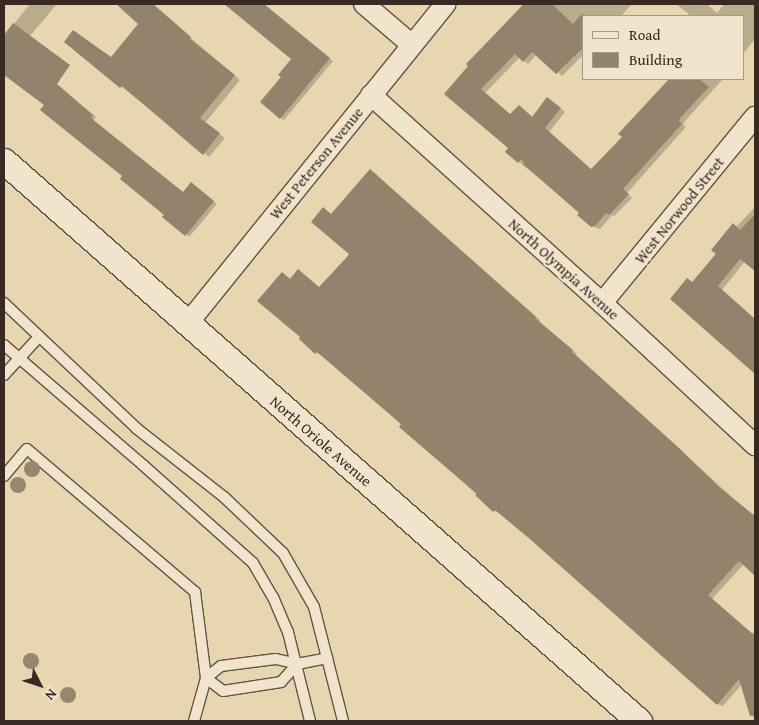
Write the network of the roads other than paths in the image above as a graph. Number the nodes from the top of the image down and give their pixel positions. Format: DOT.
graph roads {
  1 [pos="364,4"];
  2 [pos="445,4"];
  3 [pos="412,45"];
  4 [pos="371,95"];
  5 [pos="755,117"];
  6 [pos="4,161"];
  7 [pos="602,303"];
  8 [pos="4,304"];
  9 [pos="188,323"];
  10 [pos="39,337"];
  11 [pos="4,345"];
  12 [pos="18,359"];
  13 [pos="4,375"];
  14 [pos="755,445"];
  15 [pos="4,476"];
  16 [pos="327,658"];
  17 [pos="297,664"];
  18 [pos="206,678"];
  19 [pos="194,721"];
  20 [pos="310,721"];
  21 [pos="343,721"];
  22 [pos="639,721"];
  1 -- 3 [label="street"];
  2 -- 3 [label="street, West Peterson Avenue"];
  3 -- 4 [label="street, West Peterson Avenue"];
  4 -- 7 [label="street, North Olympia Avenue"];
  4 -- 9 [label="street, West Peterson Avenue"];
  5 -- 7 [label="street, West Norwood Street"];
  6 -- 9 [label="street, North Oriole Avenue"];
  7 -- 14 [label="street, North Olympia Avenue"];
  8 -- 10 [label="lane"];
  9 -- 22 [label="street, North Oriole Avenue"];
  10 -- 12 [label="lane"];
  10 -- 16 [label="lane"];
  11 -- 12 [label="lane"];
  12 -- 13 [label="lane"];
  12 -- 17 [label="lane"];
  15 -- 18 [label="lane"];
  16 -- 17 [label="lane"];
  16 -- 21 [label="lane"];
  17 -- 18 [label="lane"];
  17 -- 18 [label="lane"];
  17 -- 20 [label="lane"];
  18 -- 19 [label="lane"];
}
